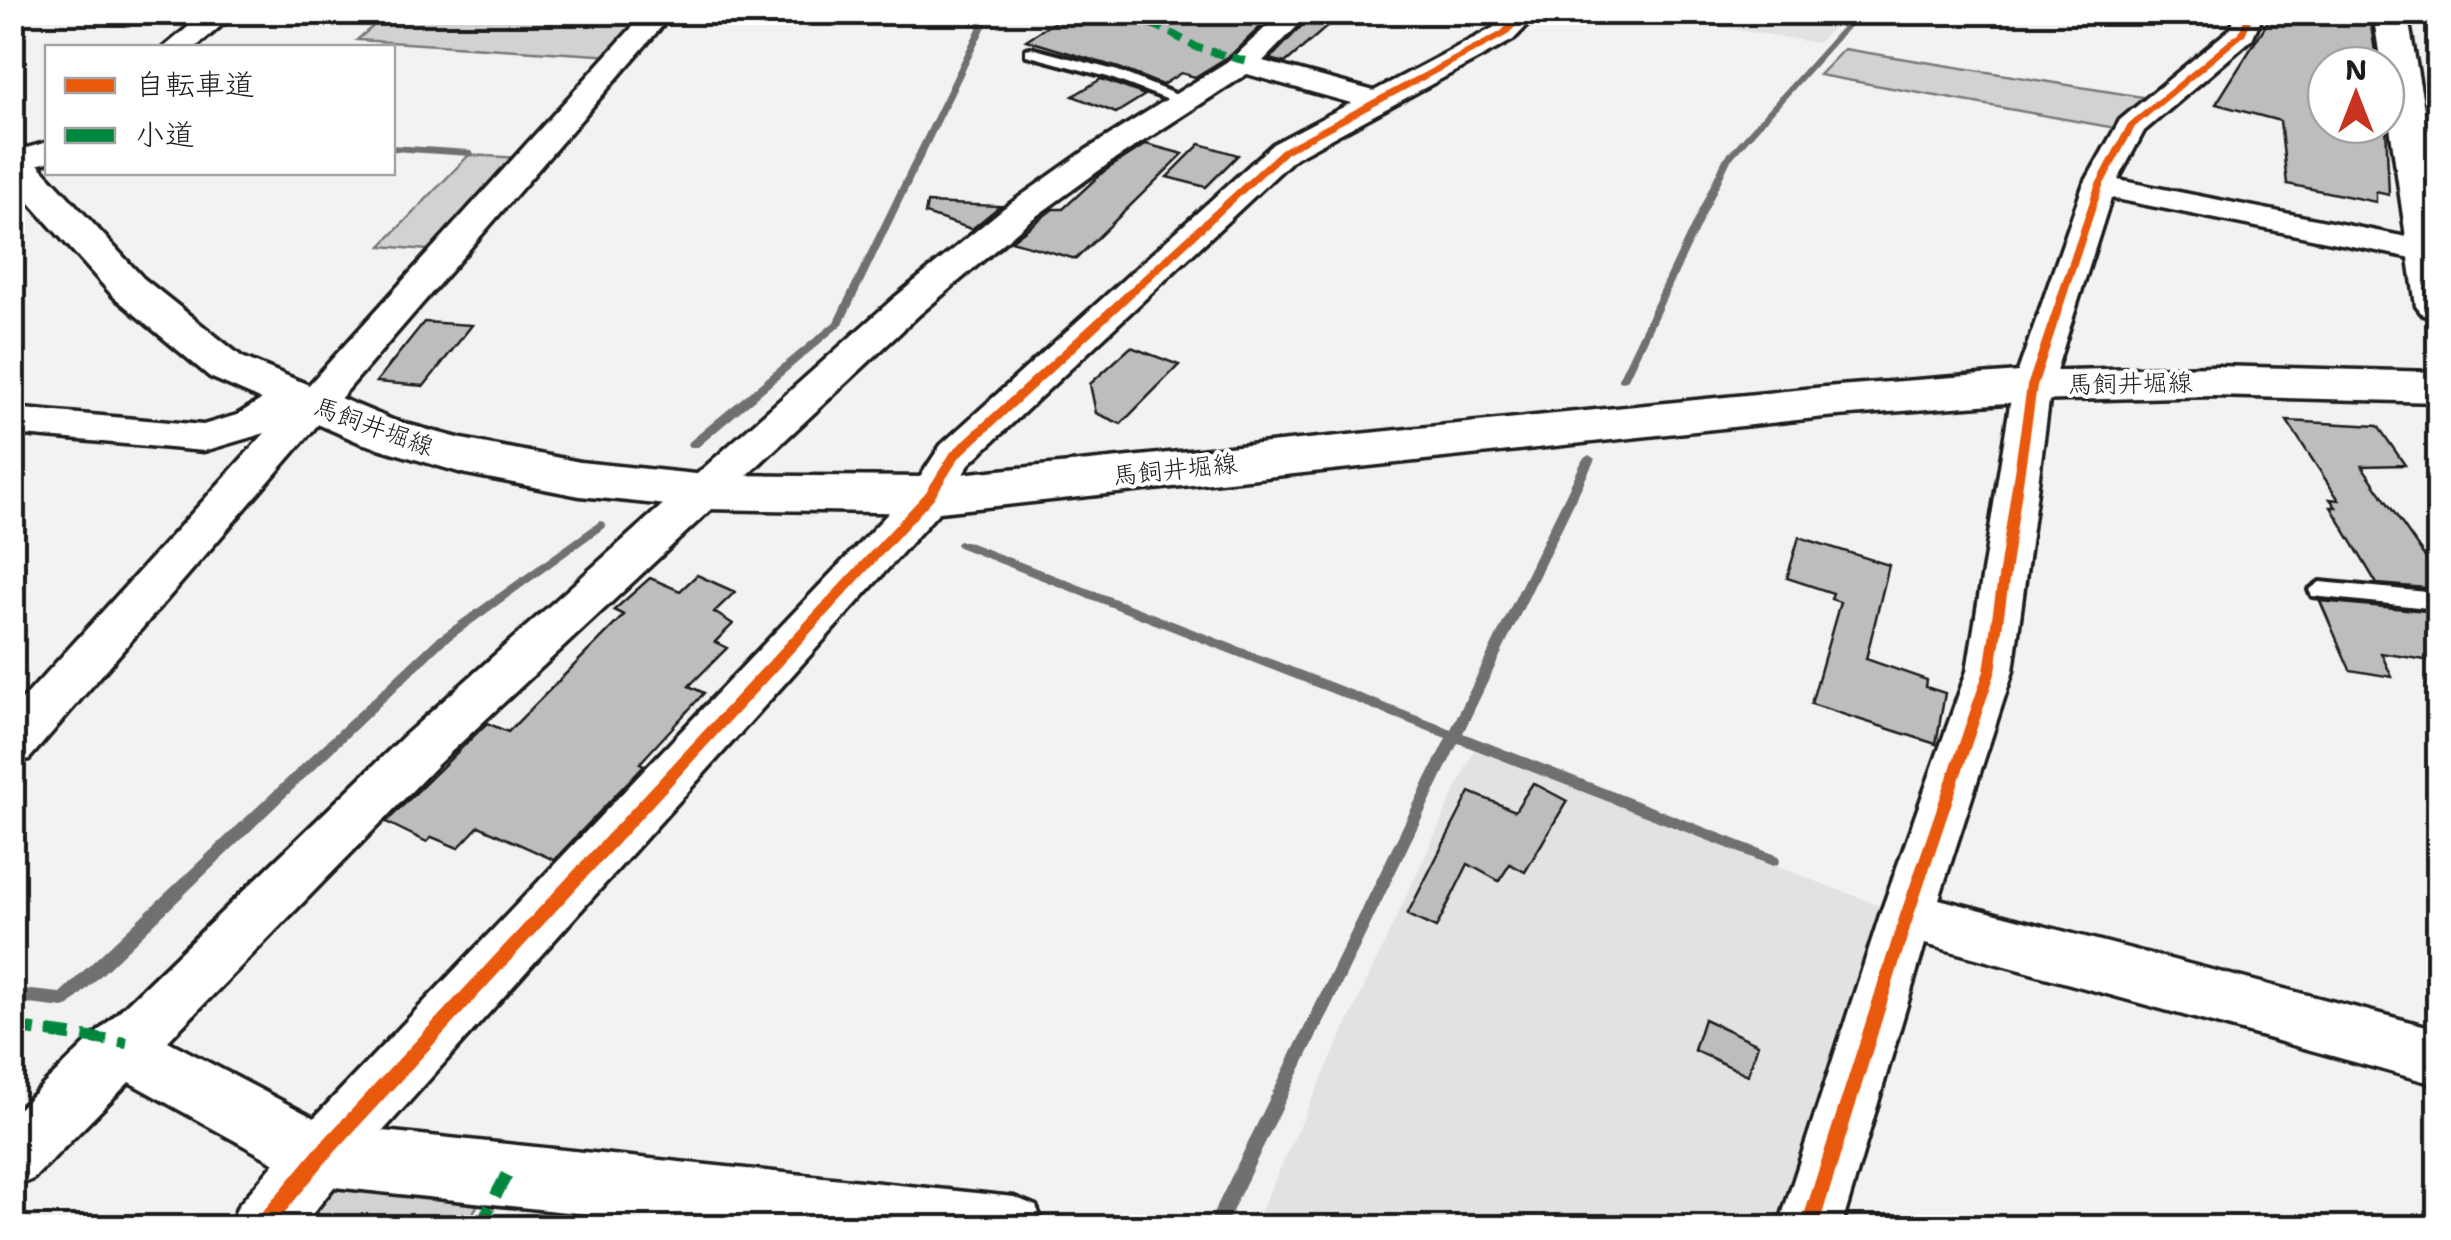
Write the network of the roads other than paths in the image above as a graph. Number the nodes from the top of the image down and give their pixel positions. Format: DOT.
graph roads {
  1 [pos="224,12"];
  2 [pos="247,12"];
  3 [pos="661,12"];
  4 [pos="1298,12"];
  5 [pos="1528,12"];
  6 [pos="2251,12"];
  7 [pos="2390,12"];
  8 [pos="181,45"];
  9 [pos="204,45"];
  10 [pos="1030,52"];
  11 [pos="1243,64"];
  12 [pos="1372,100"];
  13 [pos="1187,102"];
  14 [pos="25,158"];
  15 [pos="2099,186"];
  16 [pos="2427,251"];
  17 [pos="2438,306"];
  18 [pos="2032,386"];
  19 [pos="2438,387"];
  20 [pos="303,401"];
  21 [pos="12,421"];
  22 [pos="204,438"];
  23 [pos="272,452"];
  24 [pos="705,492"];
  25 [pos="930,494"];
  26 [pos="2320,590"];
  27 [pos="2438,600"];
  28 [pos="12,745"];
  29 [pos="1907,914"];
  30 [pos="122,1047"];
  31 [pos="2438,1058"];
  32 [pos="321,1155"];
  33 [pos="12,1158"];
  34 [pos="260,1228"];
  35 [pos="1014,1228"];
  36 [pos="1809,1228"];
  1 -- 8 [label="street"];
  2 -- 9 [label="street"];
  3 -- 20 [label="street"];
  4 -- 11 [label="street"];
  5 -- 12 [label="street"];
  6 -- 15 [label="street"];
  7 -- 16 [label="main road"];
  10 -- 13 [label="lane"];
  11 -- 12 [label="street"];
  11 -- 13 [label="street"];
  12 -- 25 [label="street"];
  13 -- 24 [label="street"];
  14 -- 20 [label="main road, 馬飼井堀線"];
  15 -- 16 [label="street"];
  15 -- 18 [label="street"];
  16 -- 17 [label="main road"];
  18 -- 19 [label="main road, 馬飼井堀線"];
  18 -- 25 [label="main road, 馬飼井堀線"];
  18 -- 29 [label="street"];
  20 -- 22 [label="street"];
  20 -- 23 [label="street"];
  20 -- 24 [label="main road, 馬飼井堀線"];
  21 -- 22 [label="street"];
  22 -- 23 [label="street"];
  23 -- 28 [label="street"];
  24 -- 25 [label="main road, 馬飼井堀線"];
  24 -- 30 [label="street"];
  25 -- 32 [label="street"];
  26 -- 27 [label="lane"];
  29 -- 31 [label="street"];
  29 -- 36 [label="street"];
  30 -- 32 [label="street"];
  30 -- 33 [label="street"];
  32 -- 34 [label="street"];
  32 -- 35 [label="street"];
}
